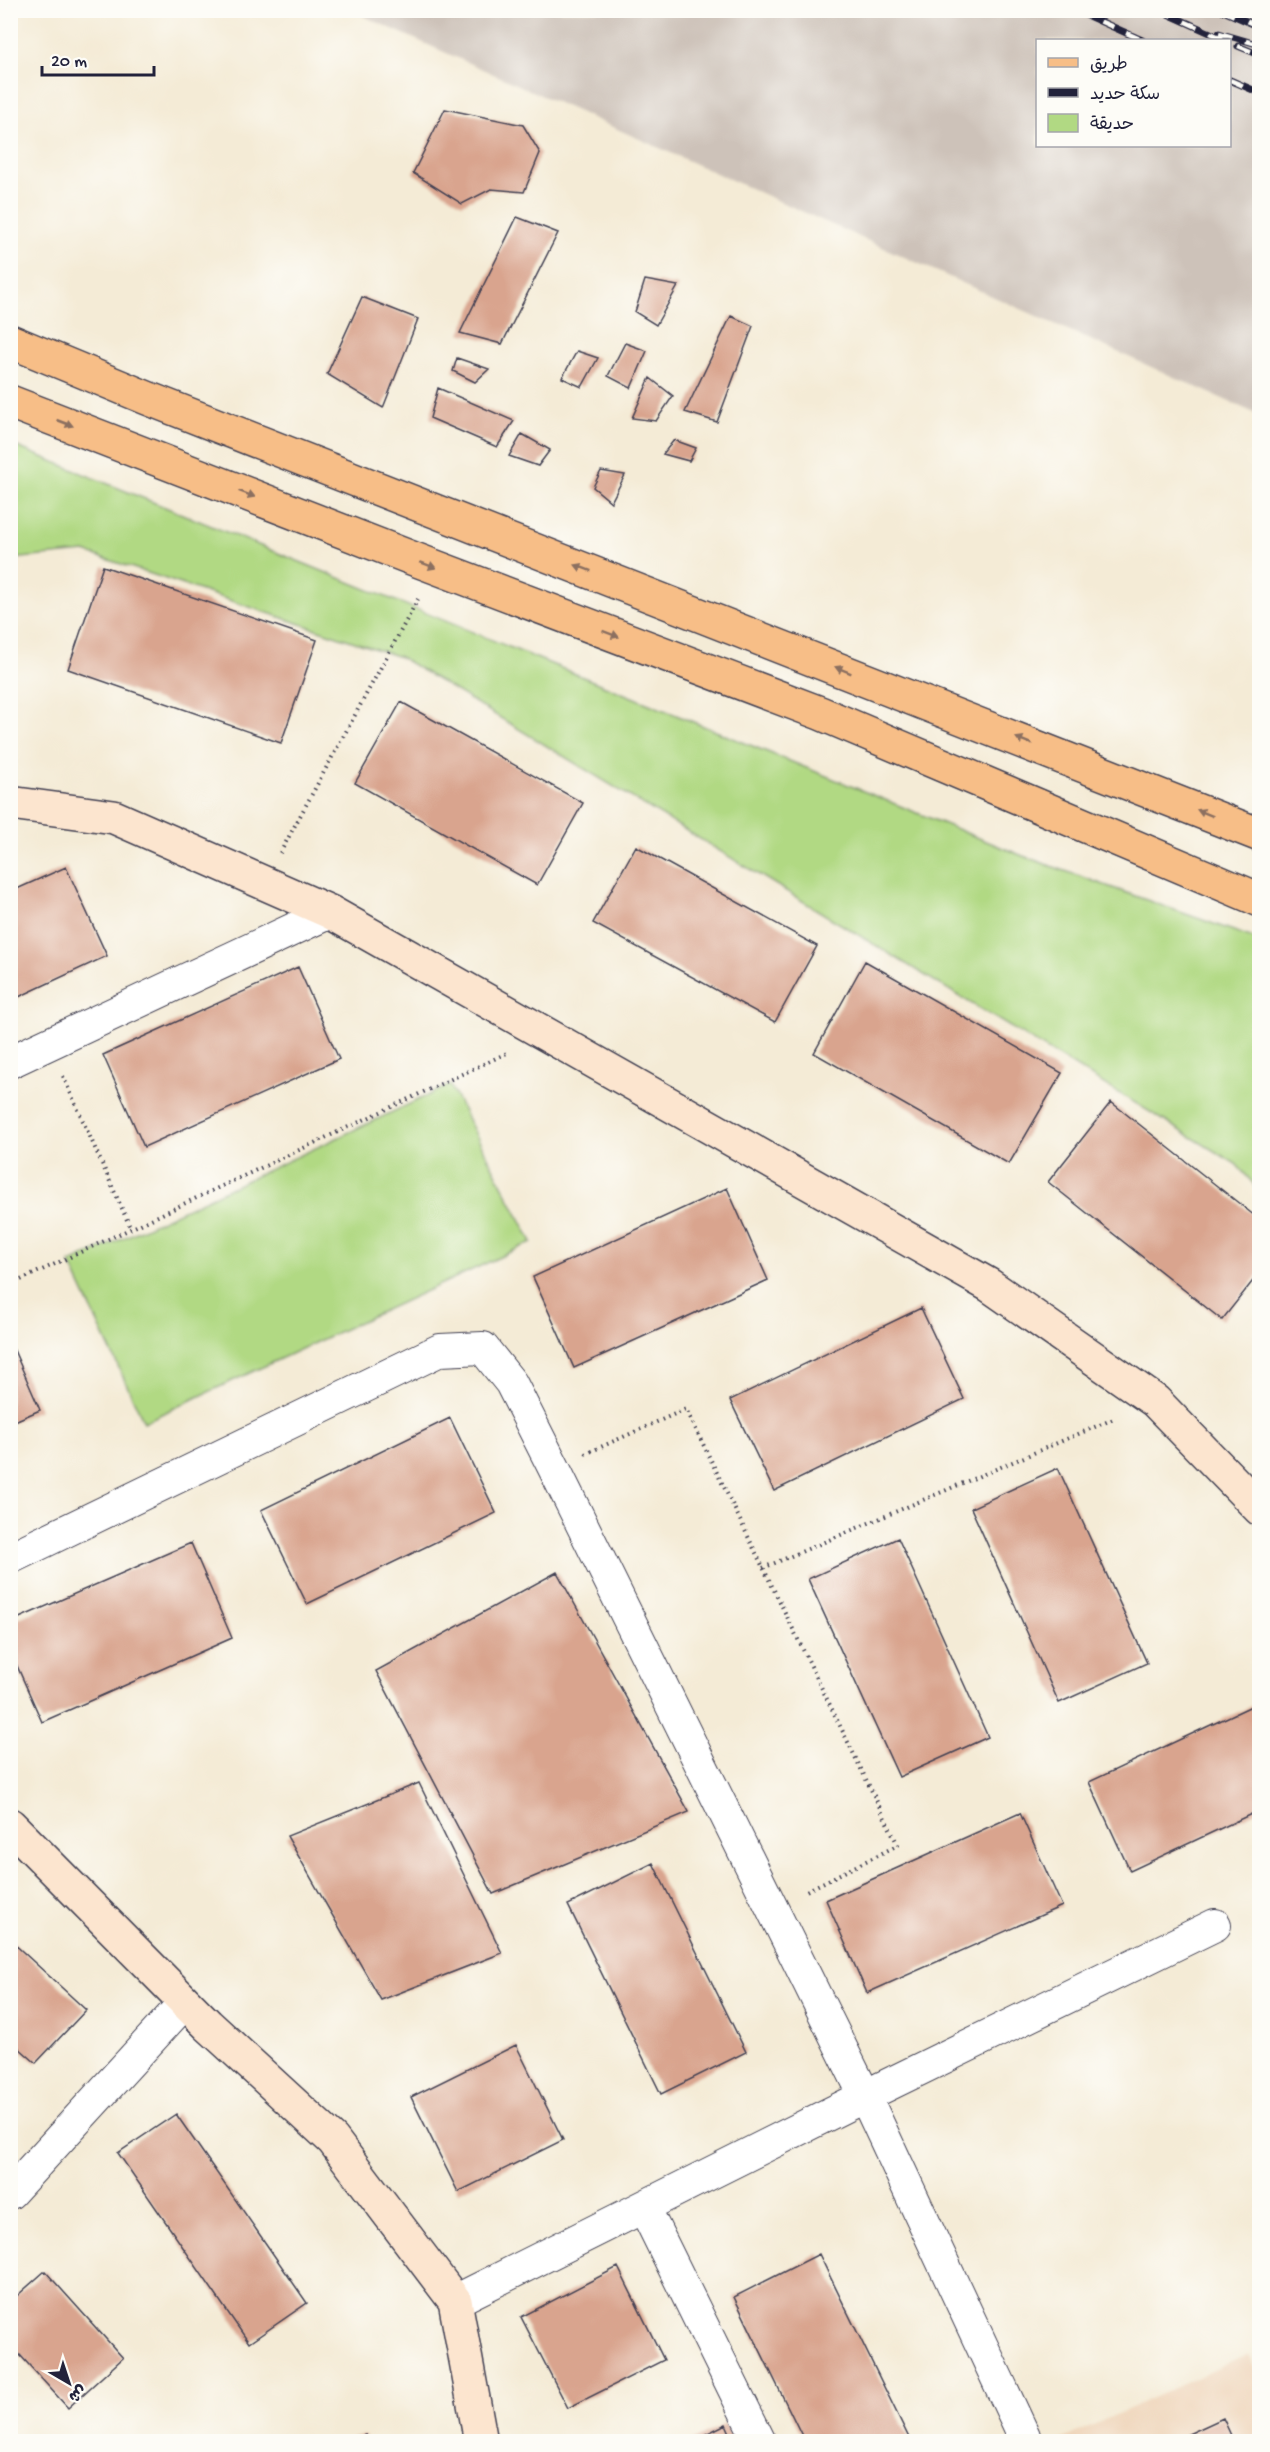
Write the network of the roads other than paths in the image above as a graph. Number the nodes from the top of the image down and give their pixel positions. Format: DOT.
graph roads {
  1 [pos="10,341"];
  2 [pos="10,402"];
  3 [pos="10,803"];
  4 [pos="1260,835"];
  5 [pos="1260,900"];
  6 [pos="330,912"];
  7 [pos="10,1062"];
  8 [pos="1260,1509"];
  9 [pos="10,1558"];
  10 [pos="10,1825"];
  11 [pos="1215,1925"];
  12 [pos="185,2002"];
  13 [pos="865,2097"];
  14 [pos="10,2193"];
  15 [pos="644,2207"];
  16 [pos="455,2301"];
  17 [pos="1024,2436"];
  18 [pos="481,2442"];
  19 [pos="760,2442"];
  4 -- 1 [label="main road, one-way"];
  2 -- 5 [label="main road, one-way"];
  3 -- 6 [label="street"];
  6 -- 7 [label="street"];
  6 -- 8 [label="street"];
  9 -- 13 [label="street"];
  10 -- 12 [label="street"];
  11 -- 13 [label="street"];
  12 -- 14 [label="street"];
  12 -- 16 [label="street"];
  13 -- 15 [label="street"];
  13 -- 17 [label="street"];
  15 -- 16 [label="street"];
  15 -- 19 [label="street"];
  16 -- 18 [label="street"];
}
